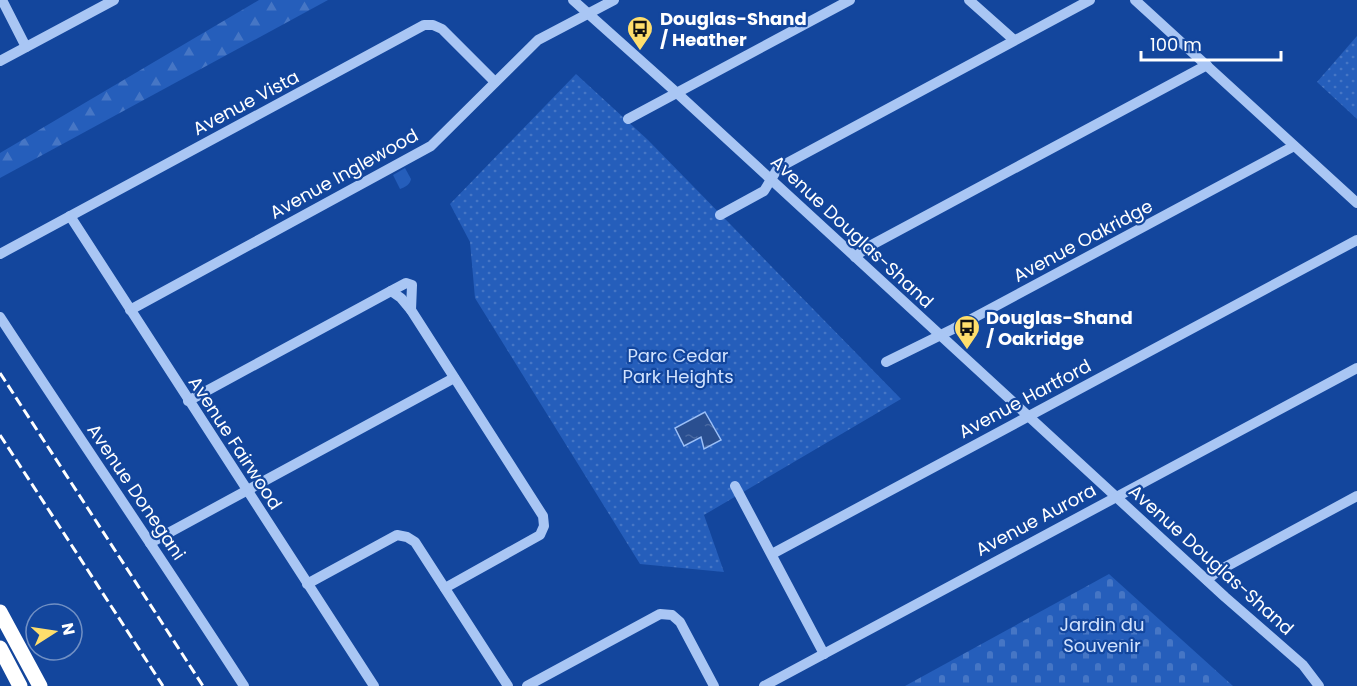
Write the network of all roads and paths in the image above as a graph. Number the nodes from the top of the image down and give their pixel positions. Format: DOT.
graph roads {
  1 [pos="2,0"];
  2 [pos="114,0"];
  3 [pos="573,0"];
  4 [pos="614,0"];
  5 [pos="850,0"];
  6 [pos="969,0"];
  7 [pos="1090,0"];
  8 [pos="1135,0"];
  9 [pos="588,14"];
  10 [pos="1014,40"];
  11 [pos="27,47"];
  12 [pos="0,61"];
  13 [pos="1207,65"];
  14 [pos="495,82"];
  15 [pos="677,93"];
  16 [pos="628,119"];
  17 [pos="1294,146"];
  18 [pos="770,179"];
  19 [pos="1357,203"];
  20 [pos="720,215"];
  21 [pos="70,216"];
  22 [pos="1357,240"];
  23 [pos="0,254"];
  24 [pos="855,257"];
  25 [pos="391,291"];
  26 [pos="130,310"];
  27 [pos="411,310"];
  28 [pos="0,317"];
  29 [pos="940,335"];
  30 [pos="886,362"];
  31 [pos="1357,368"];
  32 [pos="454,378"];
  33 [pos="188,400"];
  34 [pos="1028,416"];
  35 [pos="735,486"];
  36 [pos="246,490"];
  37 [pos="1115,496"];
  38 [pos="1357,496"];
  39 [pos="150,543"];
  40 [pos="772,554"];
  41 [pos="1207,580"];
  42 [pos="307,584"];
  43 [pos="444,588"];
  44 [pos="0,612"];
  45 [pos="0,648"];
  46 [pos="0,654"];
  47 [pos="824,654"];
  48 [pos="16,679"];
  49 [pos="40,686"];
  50 [pos="243,686"];
  51 [pos="374,686"];
  52 [pos="508,686"];
  53 [pos="527,686"];
  54 [pos="714,686"];
  55 [pos="764,686"];
  56 [pos="1319,686"];
  1 -- 11 [label="street"];
  2 -- 11 [label="street"];
  3 -- 9 [label="street, Avenue Douglas-Shand"];
  4 -- 9 [label="street, Avenue Inglewood"];
  5 -- 15 [label="street"];
  6 -- 10 [label="street"];
  7 -- 10 [label="street"];
  8 -- 13 [label="street"];
  9 -- 14 [label="street, Avenue Inglewood"];
  9 -- 15 [label="street, Avenue Douglas-Shand"];
  10 -- 18 [label="street"];
  11 -- 12 [label="street"];
  13 -- 17 [label="street"];
  13 -- 24 [label="street"];
  14 -- 21 [label="street, Avenue Vista"];
  14 -- 26 [label="street, Avenue Inglewood"];
  15 -- 16 [label="street"];
  15 -- 18 [label="street, Avenue Douglas-Shand"];
  17 -- 19 [label="street"];
  17 -- 29 [label="street, Avenue Oakridge"];
  18 -- 20 [label="street"];
  18 -- 24 [label="street, Avenue Douglas-Shand"];
  21 -- 23 [label="street, Avenue Vista"];
  21 -- 26 [label="street, Avenue Fairwood"];
  22 -- 34 [label="street, Avenue Hartford"];
  24 -- 29 [label="street, Avenue Douglas-Shand"];
  25 -- 27 [label="street"];
  25 -- 27 [label="street"];
  25 -- 33 [label="street"];
  26 -- 33 [label="street, Avenue Fairwood"];
  27 -- 32 [label="street"];
  28 -- 39 [label="street, Avenue Donegani"];
  29 -- 30 [label="street, Avenue Oakridge"];
  29 -- 34 [label="street, Avenue Douglas-Shand"];
  31 -- 37 [label="street, Avenue Aurora"];
  32 -- 36 [label="street"];
  32 -- 43 [label="street"];
  33 -- 36 [label="street, Avenue Fairwood"];
  34 -- 37 [label="street, Avenue Douglas-Shand"];
  34 -- 40 [label="street, Avenue Hartford"];
  35 -- 40 [label="street"];
  36 -- 39 [label="street"];
  36 -- 42 [label="street, Avenue Fairwood"];
  37 -- 41 [label="street, Avenue Douglas-Shand"];
  37 -- 47 [label="street, Avenue Aurora"];
  38 -- 41 [label="street"];
  39 -- 50 [label="street, Avenue Donegani"];
  40 -- 47 [label="street"];
  41 -- 56 [label="street, Avenue Douglas-Shand"];
  42 -- 43 [label="street"];
  42 -- 51 [label="street, Avenue Fairwood"];
  43 -- 52 [label="street"];
  44 -- 49 [label="highway"];
  45 -- 48 [label="highway"];
  46 -- 48 [label="highway"];
  47 -- 55 [label="street, Avenue Aurora"];
  53 -- 54 [label="street"];
}
